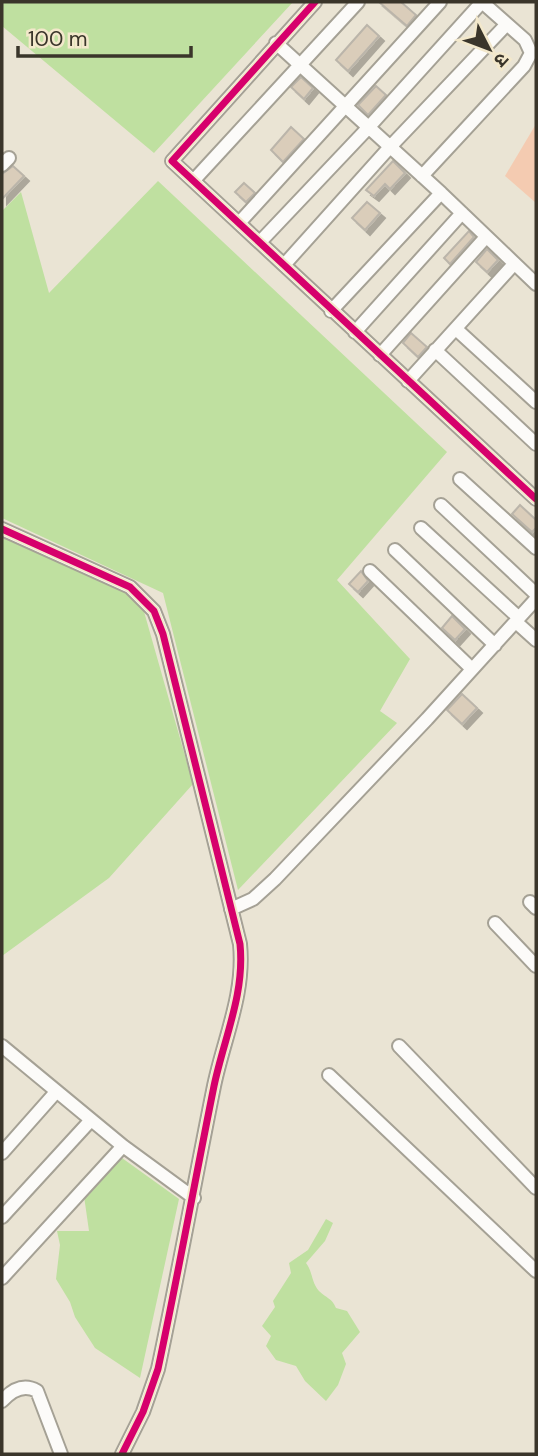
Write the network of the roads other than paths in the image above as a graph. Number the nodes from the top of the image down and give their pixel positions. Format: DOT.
graph roads {
  1 [pos="315,2"];
  2 [pos="358,2"];
  3 [pos="440,2"];
  4 [pos="482,2"];
  5 [pos="507,24"];
  6 [pos="276,43"];
  7 [pos="300,65"];
  8 [pos="344,106"];
  9 [pos="368,128"];
  10 [pos="389,148"];
  11 [pos="422,176"];
  12 [pos="194,180"];
  13 [pos="441,193"];
  14 [pos="462,213"];
  15 [pos="239,223"];
  16 [pos="486,237"];
  17 [pos="260,242"];
  18 [pos="514,264"];
  19 [pos="284,265"];
  20 [pos="536,284"];
  21 [pos="331,311"];
  22 [pos="456,329"];
  23 [pos="355,332"];
  24 [pos="435,350"];
  25 [pos="380,355"];
  26 [pos="408,381"];
  27 [pos="536,402"];
  28 [pos="536,444"];
  29 [pos="460,479"];
  30 [pos="536,499"];
  31 [pos="441,505"];
  32 [pos="421,528"];
  33 [pos="2,529"];
  34 [pos="536,548"];
  35 [pos="395,550"];
  36 [pos="370,571"];
  37 [pos="536,597"];
  38 [pos="518,620"];
  39 [pos="536,640"];
  40 [pos="495,645"];
  41 [pos="472,669"];
  42 [pos="231,909"];
  43 [pos="495,923"];
  44 [pos="536,966"];
  45 [pos="2,1046"];
  46 [pos="399,1046"];
  47 [pos="329,1075"];
  48 [pos="56,1092"];
  49 [pos="91,1120"];
  50 [pos="123,1146"];
  51 [pos="2,1153"];
  52 [pos="536,1188"];
  53 [pos="194,1198"];
  54 [pos="2,1217"];
  55 [pos="536,1271"];
  56 [pos="2,1278"];
  57 [pos="2,1401"];
  58 [pos="61,1454"];
  59 [pos="122,1454"];
  1 -- 6 [label="street"];
  2 -- 7 [label="street"];
  3 -- 8 [label="street"];
  4 -- 5 [label="street"];
  4 -- 9 [label="street"];
  5 -- 10 [label="street"];
  5 -- 11 [label="street"];
  6 -- 7 [label="street"];
  6 -- 12 [label="street"];
  7 -- 8 [label="street"];
  7 -- 12 [label="street"];
  8 -- 9 [label="street"];
  8 -- 15 [label="street"];
  9 -- 10 [label="street"];
  9 -- 17 [label="street"];
  10 -- 11 [label="street"];
  10 -- 19 [label="street"];
  11 -- 13 [label="street"];
  12 -- 15 [label="street"];
  13 -- 14 [label="street"];
  13 -- 21 [label="street"];
  14 -- 16 [label="street"];
  14 -- 23 [label="street"];
  15 -- 17 [label="street"];
  16 -- 18 [label="street"];
  16 -- 25 [label="street"];
  17 -- 19 [label="street"];
  18 -- 20 [label="street"];
  18 -- 22 [label="street"];
  19 -- 21 [label="street"];
  21 -- 23 [label="street"];
  22 -- 24 [label="street"];
  22 -- 27 [label="street"];
  23 -- 25 [label="street"];
  24 -- 26 [label="street"];
  24 -- 28 [label="street"];
  25 -- 26 [label="street"];
  26 -- 30 [label="street"];
  29 -- 34 [label="street"];
  31 -- 37 [label="street"];
  32 -- 38 [label="street"];
  33 -- 42 [label="street"];
  35 -- 40 [label="street"];
  36 -- 41 [label="street"];
  37 -- 38 [label="street"];
  38 -- 39 [label="street"];
  38 -- 40 [label="street"];
  40 -- 41 [label="street"];
  41 -- 42 [label="street"];
  42 -- 53 [label="street"];
  43 -- 44 [label="street"];
  45 -- 48 [label="street"];
  46 -- 52 [label="street"];
  47 -- 55 [label="street"];
  48 -- 49 [label="street"];
  48 -- 51 [label="street"];
  49 -- 50 [label="street"];
  49 -- 54 [label="street"];
  50 -- 53 [label="street"];
  50 -- 56 [label="street"];
  53 -- 59 [label="street"];
  57 -- 58 [label="street"];
}
